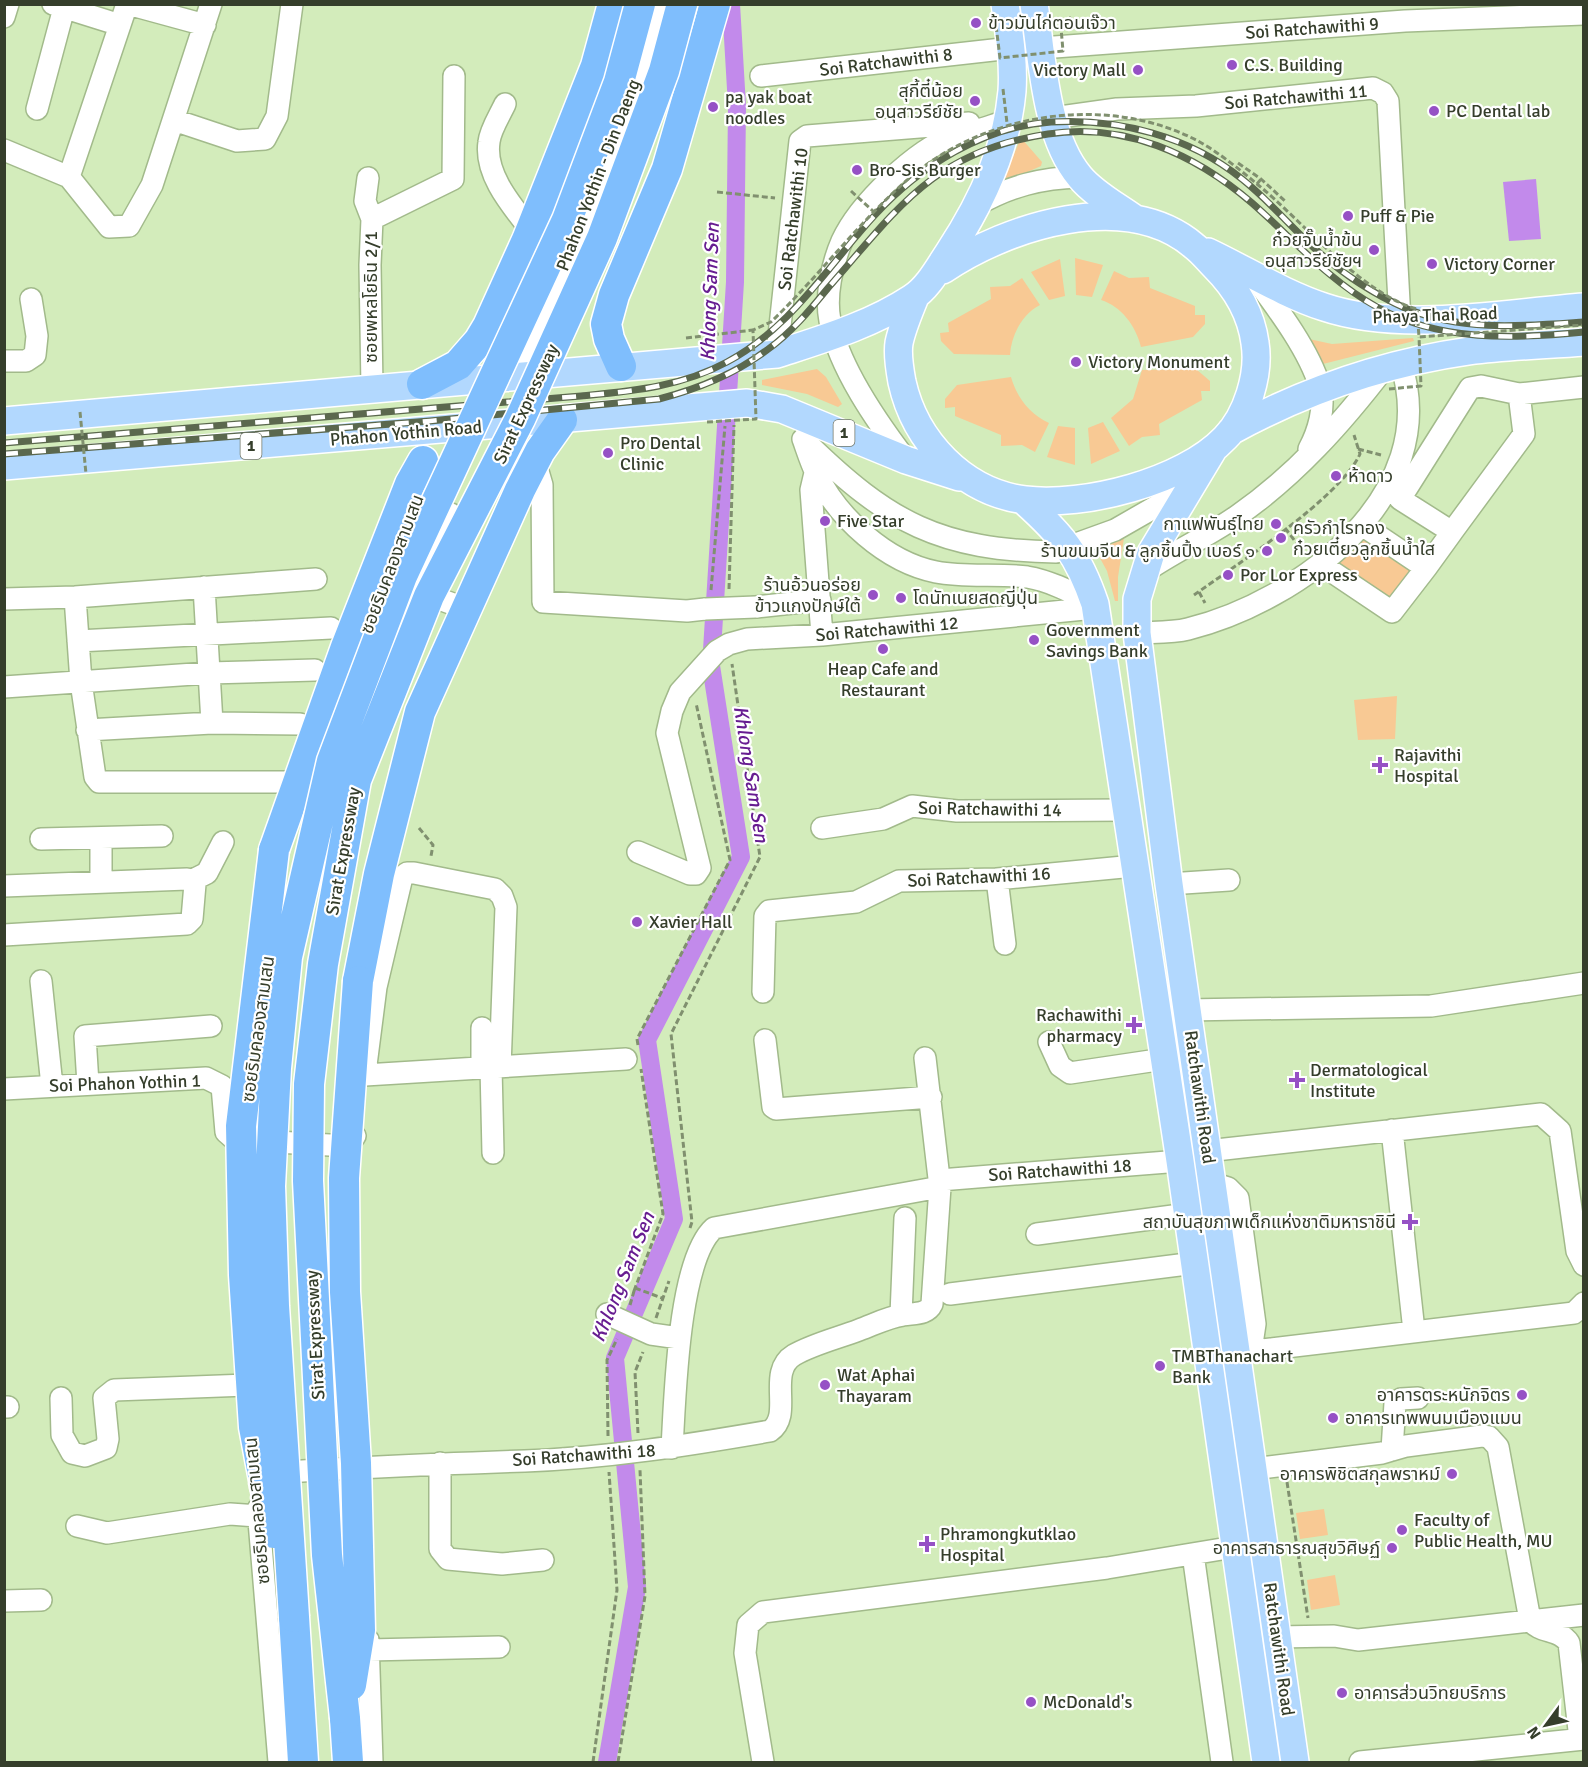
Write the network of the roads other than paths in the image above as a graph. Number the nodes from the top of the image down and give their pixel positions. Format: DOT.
graph roads {
  1 [pos="8,4"];
  2 [pos="127,4"];
  3 [pos="211,4"];
  4 [pos="292,4"];
  5 [pos="613,4"];
  6 [pos="640,4"];
  7 [pos="657,4"];
  8 [pos="682,4"];
  9 [pos="715,4"];
  10 [pos="1035,4"];
  11 [pos="58,6"];
  12 [pos="1000,11"];
  13 [pos="1584,14"];
  14 [pos="4,17"];
  15 [pos="120,25"];
  16 [pos="205,25"];
  17 [pos="1011,48"];
  18 [pos="1041,48"];
  19 [pos="454,76"];
  20 [pos="760,76"];
  21 [pos="505,104"];
  22 [pos="37,109"];
  23 [pos="1053,118"];
  24 [pos="174,120"];
  25 [pos="1004,123"];
  26 [pos="4,150"];
  27 [pos="69,177"];
  28 [pos="1080,177"];
  29 [pos="368,178"];
  30 [pos="977,205"];
  31 [pos="372,219"];
  32 [pos="1136,219"];
  33 [pos="528,234"];
  34 [pos="1193,245"];
  35 [pos="568,256"];
  36 [pos="1250,271"];
  37 [pos="621,277"];
  38 [pos="923,287"];
  39 [pos="30,299"];
  40 [pos="1584,307"];
  41 [pos="1409,328"];
  42 [pos="834,335"];
  43 [pos="1584,342"];
  44 [pos="777,354"];
  45 [pos="4,361"];
  46 [pos="621,366"];
  47 [pos="1392,373"];
  48 [pos="516,375"];
  49 [pos="422,384"];
  50 [pos="1584,387"];
  51 [pos="372,388"];
  52 [pos="1321,388"];
  53 [pos="1519,394"];
  54 [pos="782,409"];
  55 [pos="562,420"];
  56 [pos="4,421"];
  57 [pos="426,432"];
  58 [pos="803,439"];
  59 [pos="1223,440"];
  60 [pos="906,460"];
  61 [pos="423,461"];
  62 [pos="535,461"];
  63 [pos="1301,463"];
  64 [pos="4,466"];
  65 [pos="815,473"];
  66 [pos="973,482"];
  67 [pos="1191,486"];
  68 [pos="1023,500"];
  69 [pos="451,514"];
  70 [pos="1362,525"];
  71 [pos="1452,532"];
  72 [pos="1063,549"];
  73 [pos="1313,560"];
  74 [pos="1426,568"];
  75 [pos="1143,573"];
  76 [pos="979,577"];
  77 [pos="316,579"];
  78 [pos="386,579"];
  79 [pos="204,587"];
  80 [pos="416,590"];
  81 [pos="75,597"];
  82 [pos="4,599"];
  83 [pos="820,600"];
  84 [pos="1095,606"];
  85 [pos="466,609"];
  86 [pos="331,628"];
  87 [pos="206,633"];
  88 [pos="1137,633"];
  89 [pos="822,635"];
  90 [pos="78,641"];
  91 [pos="209,673"];
  92 [pos="81,682"];
  93 [pos="330,682"];
  94 [pos="4,687"];
  95 [pos="212,723"];
  96 [pos="300,724"];
  97 [pos="87,730"];
  98 [pos="287,782"];
  99 [pos="1126,810"];
  100 [pos="822,828"];
  101 [pos="162,836"];
  102 [pos="42,839"];
  103 [pos="101,839"];
  104 [pos="223,842"];
  105 [pos="641,860"];
  106 [pos="1134,866"];
  107 [pos="997,879"];
  108 [pos="193,880"];
  109 [pos="1229,880"];
  110 [pos="101,881"];
  111 [pos="1169,884"];
  112 [pos="4,886"];
  113 [pos="4,935"];
  114 [pos="1005,944"];
  115 [pos="41,981"];
  116 [pos="1584,983"];
  117 [pos="763,992"];
  118 [pos="1187,1010"];
  119 [pos="211,1026"];
  120 [pos="482,1028"];
  121 [pos="765,1040"];
  122 [pos="1049,1042"];
  123 [pos="925,1058"];
  124 [pos="626,1059"];
  125 [pos="1164,1059"];
  126 [pos="491,1067"];
  127 [pos="365,1075"];
  128 [pos="88,1084"];
  129 [pos="52,1086"];
  130 [pos="4,1089"];
  131 [pos="931,1096"];
  132 [pos="1392,1130"];
  133 [pos="234,1139"];
  134 [pos="347,1146"];
  135 [pos="1207,1151"];
  136 [pos="493,1153"];
  137 [pos="1180,1161"];
  138 [pos="940,1183"];
  139 [pos="1188,1214"];
  140 [pos="905,1218"];
  141 [pos="1037,1234"];
  142 [pos="1195,1263"];
  143 [pos="1584,1265"];
  144 [pos="950,1294"];
  145 [pos="1584,1303"];
  146 [pos="901,1315"];
  147 [pos="617,1323"];
  148 [pos="1413,1331"];
  149 [pos="679,1338"];
  150 [pos="1243,1352"];
  151 [pos="247,1385"];
  152 [pos="61,1398"];
  153 [pos="1418,1398"];
  154 [pos="672,1448"];
  155 [pos="1392,1450"];
  156 [pos="440,1462"];
  157 [pos="363,1466"];
  158 [pos="1253,1469"];
  159 [pos="254,1474"];
  160 [pos="258,1516"];
  161 [pos="77,1526"];
  162 [pos="1234,1547"];
  163 [pos="1193,1554"];
  164 [pos="543,1560"];
  165 [pos="41,1600"];
  166 [pos="4,1601"];
  167 [pos="1584,1615"];
  168 [pos="294,1617"];
  169 [pos="1530,1620"];
  170 [pos="1277,1637"];
  171 [pos="499,1647"];
  172 [pos="369,1650"];
  173 [pos="345,1718"];
  174 [pos="1582,1739"];
  175 [pos="279,1762"];
  176 [pos="303,1762"];
  177 [pos="348,1762"];
  178 [pos="372,1762"];
  179 [pos="763,1762"];
  180 [pos="1222,1762"];
  181 [pos="1266,1762"];
  182 [pos="1295,1762"];
  183 [pos="1360,1762"];
  1 -- 14 [label="street"];
  2 -- 15 [label="street"];
  2 -- 16 [label="street"];
  3 -- 16 [label="street"];
  4 -- 24 [label="street"];
  5 -- 33 [label="highway"];
  6 -- 168 [label="highway, Sirat Expressway, bridge"];
  7 -- 35 [label="street, Phahon Yothin - Din Daeng"];
  8 -- 173 [label="highway, Sirat Expressway, bridge"];
  9 -- 37 [label="highway"];
  10 -- 18 [label="main road"];
  11 -- 15 [label="street"];
  11 -- 22 [label="street"];
  12 -- 17 [label="main road"];
  13 -- 18 [label="street, Soi Ratchawithi 9"];
  15 -- 27 [label="street"];
  16 -- 24 [label="street"];
  17 -- 20 [label="street, Soi Ratchawithi 8"];
  17 -- 25 [label="main road"];
  18 -- 23 [label="main road"];
  19 -- 31 [label="street, ซอยพหลโยธิน 2/1"];
  21 -- 33 [label="street"];
  23 -- 28 [label="main road"];
  23 -- 41 [label="street, Soi Ratchawithi 11"];
  24 -- 27 [label="street"];
  25 -- 30 [label="main road"];
  25 -- 42 [label="street"];
  25 -- 44 [label="street, Soi Ratchawithi 10"];
  26 -- 27 [label="street"];
  28 -- 30 [label="street"];
  28 -- 32 [label="main road"];
  29 -- 31 [label="street"];
  30 -- 38 [label="main road"];
  31 -- 51 [label="street, ซอยพหลโยธิน 2/1"];
  32 -- 34 [label="main road"];
  32 -- 38 [label="main road"];
  33 -- 35 [label="street"];
  33 -- 49 [label="highway"];
  34 -- 36 [label="main road, Phaya Thai Road"];
  34 -- 59 [label="main road, Ratchawithi Road"];
  35 -- 37 [label="street"];
  35 -- 48 [label="street, Phahon Yothin - Din Daeng"];
  36 -- 41 [label="main road, Phaya Thai Road"];
  36 -- 52 [label="street"];
  37 -- 46 [label="highway"];
  38 -- 42 [label="main road"];
  38 -- 66 [label="main road"];
  39 -- 45 [label="street"];
  40 -- 41 [label="main road, Phaya Thai Road"];
  42 -- 44 [label="main road"];
  42 -- 60 [label="street"];
  43 -- 47 [label="main road, Phaya Thai Road"];
  44 -- 46 [label="main road"];
  46 -- 48 [label="main road"];
  47 -- 52 [label="main road, Phaya Thai Road"];
  47 -- 63 [label="street"];
  47 -- 70 [label="street"];
  48 -- 49 [label="main road"];
  49 -- 51 [label="main road"];
  50 -- 53 [label="street"];
  51 -- 56 [label="main road"];
  52 -- 59 [label="main road, Phaya Thai Road"];
  52 -- 63 [label="street"];
  53 -- 71 [label="street"];
  53 -- 71 [label="street"];
  54 -- 55 [label="main road, Phahon Yothin Road / 1"];
  54 -- 58 [label="street"];
  54 -- 60 [label="main road, Phahon Yothin Road / 1"];
  55 -- 57 [label="main road, Phahon Yothin Road / 1"];
  55 -- 62 [label="highway"];
  57 -- 61 [label="street, ซอยริมคลองสามเสน"];
  57 -- 64 [label="main road, Phahon Yothin Road / 1"];
  58 -- 65 [label="street"];
  58 -- 72 [label="street"];
  59 -- 67 [label="main road, Ratchawithi Road"];
  59 -- 68 [label="main road, Phaya Thai Road"];
  60 -- 66 [label="main road, Phahon Yothin Road / 1"];
  61 -- 78 [label="street, ซอยริมคลองสามเสน"];
  61 -- 93 [label="highway"];
  62 -- 83 [label="street, bridge"];
  62 -- 85 [label="highway"];
  63 -- 75 [label="street"];
  65 -- 76 [label="street"];
  65 -- 83 [label="street"];
  66 -- 68 [label="main road, Phahon Yothin Road"];
  67 -- 72 [label="street"];
  67 -- 75 [label="main road, Ratchawithi Road"];
  68 -- 72 [label="main road, Ratchawithi Road"];
  69 -- 80 [label="street"];
  70 -- 73 [label="street"];
  70 -- 74 [label="street"];
  71 -- 74 [label="street"];
  72 -- 76 [label="street"];
  72 -- 84 [label="main road, Ratchawithi Road"];
  73 -- 74 [label="street"];
  73 -- 88 [label="street"];
  75 -- 88 [label="main road, Ratchawithi Road"];
  76 -- 84 [label="street"];
  77 -- 79 [label="street"];
  78 -- 80 [label="street"];
  78 -- 93 [label="street, ซอยริมคลองสามเสน"];
  79 -- 81 [label="street"];
  79 -- 87 [label="street"];
  80 -- 85 [label="street"];
  81 -- 82 [label="street"];
  81 -- 90 [label="street"];
  83 -- 89 [label="street"];
  84 -- 89 [label="street, Soi Ratchawithi 12"];
  84 -- 99 [label="main road, Ratchawithi Road"];
  85 -- 173 [label="highway, bridge"];
  86 -- 87 [label="street"];
  87 -- 90 [label="street"];
  87 -- 91 [label="street"];
  88 -- 111 [label="main road, Ratchawithi Road"];
  89 -- 105 [label="street, Soi Ratchawithi 12"];
  90 -- 92 [label="street"];
  91 -- 92 [label="street"];
  91 -- 93 [label="street"];
  91 -- 95 [label="street"];
  92 -- 94 [label="street"];
  92 -- 97 [label="street"];
  93 -- 133 [label="street, ซอยริมคลองสามเสน"];
  93 -- 168 [label="highway, bridge"];
  95 -- 96 [label="street"];
  95 -- 97 [label="street"];
  97 -- 98 [label="street"];
  99 -- 100 [label="street, Soi Ratchawithi 14"];
  99 -- 106 [label="main road, Ratchawithi Road"];
  101 -- 103 [label="street"];
  102 -- 103 [label="street"];
  103 -- 110 [label="street"];
  104 -- 108 [label="street"];
  106 -- 107 [label="street, Soi Ratchawithi 16"];
  106 -- 125 [label="main road, Ratchawithi Road"];
  107 -- 114 [label="street"];
  107 -- 117 [label="street, Soi Ratchawithi 16"];
  108 -- 110 [label="street"];
  108 -- 113 [label="street"];
  109 -- 111 [label="street"];
  110 -- 112 [label="street"];
  111 -- 118 [label="main road, Ratchawithi Road"];
  115 -- 129 [label="street"];
  116 -- 118 [label="street"];
  118 -- 135 [label="main road, Ratchawithi Road"];
  119 -- 128 [label="street"];
  120 -- 126 [label="street"];
  121 -- 131 [label="street"];
  122 -- 125 [label="street"];
  123 -- 131 [label="street"];
  124 -- 126 [label="street"];
  125 -- 137 [label="main road, Ratchawithi Road"];
  126 -- 127 [label="street"];
  126 -- 127 [label="street"];
  126 -- 136 [label="street"];
  127 -- 134 [label="street"];
  128 -- 129 [label="street, Soi Phahon Yothin 1"];
  128 -- 133 [label="street, Soi Phahon Yothin 1"];
  129 -- 130 [label="street, Soi Phahon Yothin 1"];
  131 -- 138 [label="street"];
  132 -- 135 [label="street"];
  132 -- 143 [label="street"];
  132 -- 148 [label="street"];
  133 -- 134 [label="street"];
  133 -- 151 [label="street, ซอยริมคลองสามเสน"];
  134 -- 157 [label="street"];
  135 -- 150 [label="main road, Ratchawithi Road"];
  137 -- 138 [label="street, Soi Ratchawithi 18"];
  137 -- 139 [label="main road, Ratchawithi Road"];
  138 -- 146 [label="street"];
  138 -- 149 [label="street, Soi Ratchawithi 18"];
  139 -- 141 [label="street"];
  139 -- 142 [label="main road, Ratchawithi Road"];
  140 -- 146 [label="street"];
  142 -- 144 [label="street"];
  142 -- 162 [label="main road, Ratchawithi Road"];
  145 -- 148 [label="street"];
  146 -- 154 [label="street"];
  147 -- 149 [label="street"];
  148 -- 150 [label="street"];
  149 -- 154 [label="street, Soi Ratchawithi 18"];
  150 -- 158 [label="main road, Ratchawithi Road"];
  151 -- 152 [label="street"];
  151 -- 159 [label="street, ซอยริมคลองสามเสน"];
  153 -- 155 [label="street"];
  154 -- 156 [label="street, Soi Ratchawithi 18"];
  155 -- 158 [label="street"];
  155 -- 169 [label="street"];
  156 -- 157 [label="street, Soi Ratchawithi 18"];
  156 -- 164 [label="street"];
  157 -- 159 [label="street, Soi Ratchawithi 18"];
  157 -- 172 [label="street"];
  158 -- 170 [label="main road, Ratchawithi Road"];
  159 -- 160 [label="street, ซอยริมคลองสามเสน"];
  160 -- 161 [label="street"];
  160 -- 175 [label="street, ซอยริมคลองสามเสน"];
  162 -- 163 [label="street"];
  162 -- 181 [label="main road, Ratchawithi Road"];
  163 -- 179 [label="street"];
  163 -- 180 [label="street"];
  165 -- 166 [label="street"];
  167 -- 169 [label="street"];
  168 -- 176 [label="highway, Sirat Expressway"];
  169 -- 170 [label="street"];
  169 -- 174 [label="street"];
  170 -- 182 [label="main road, Ratchawithi Road"];
  171 -- 172 [label="street"];
  172 -- 178 [label="street"];
  173 -- 177 [label="highway, Sirat Expressway"];
  174 -- 183 [label="street"];
}
